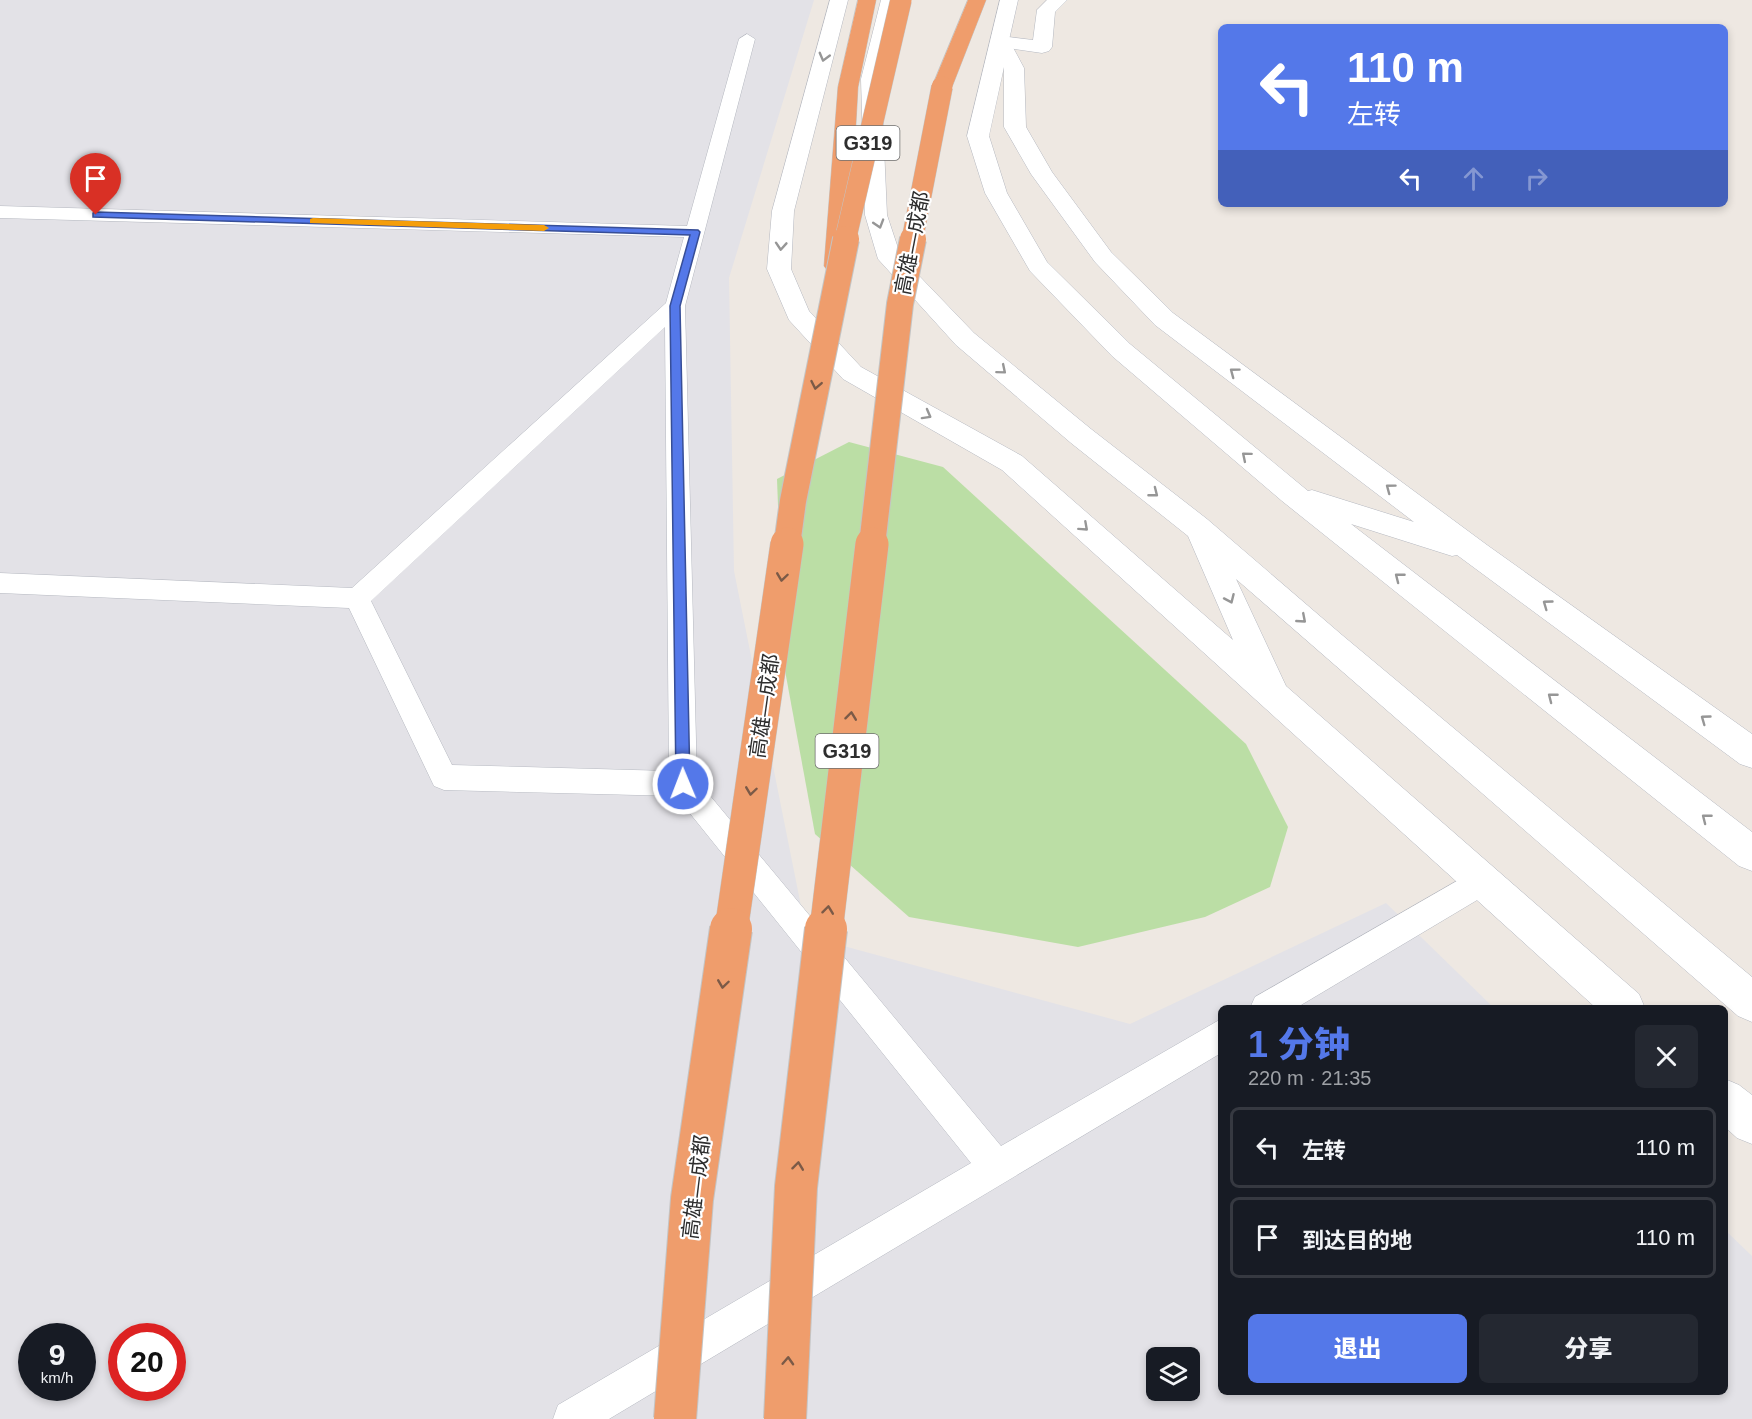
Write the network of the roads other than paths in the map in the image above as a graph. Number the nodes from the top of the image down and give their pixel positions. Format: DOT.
graph roads {
  1 [pos="839,0"];
  2 [pos="867,0"];
  3 [pos="890,0"];
  4 [pos="901,0"];
  5 [pos="957,0"];
  6 [pos="977,0"];
  7 [pos="1009,0"];
  8 [pos="1058,0"];
  9 [pos="747,39"];
  10 [pos="1001,42"];
  11 [pos="942,87"];
  12 [pos="0,212"];
  13 [pos="695,232"];
  14 [pos="835,286"];
  15 [pos="675,306"];
  16 [pos="1292,494"];
  17 [pos="1197,527"];
  18 [pos="1476,553"];
  19 [pos="0,583"];
  20 [pos="357,598"];
  21 [pos="1275,697"];
  22 [pos="1752,753"];
  23 [pos="683,784"];
  24 [pos="1752,854"];
  25 [pos="1483,880"];
  26 [pos="1752,1002"];
  27 [pos="1271,1005"];
  28 [pos="1622,1005"];
  29 [pos="1218,1037"];
  30 [pos="1728,1102"];
  31 [pos="1752,1123"];
  32 [pos="997,1168"];
  33 [pos="572,1419"];
  34 [pos="675,1419"];
  35 [pos="785,1419"];
  1 -- 21 [label="main road, one-way"];
  2 -- 14 [label="highway, bridge"];
  3 -- 17 [label="main road, one-way"];
  4 -- 14 [label="highway, 高雄—成都 / G319, bridge"];
  5 -- 11 [label="highway, 高雄—成都 / G319"];
  6 -- 11 [label="highway"];
  7 -- 10 [label="main road"];
  8 -- 10 [label="main road"];
  9 -- 13 [label="lane"];
  16 -- 10 [label="main road, one-way"];
  18 -- 10 [label="main road, one-way"];
  35 -- 11 [label="highway, 高雄—成都 / G319, one-way, bridge"];
  12 -- 13 [label="lane"];
  13 -- 15 [label="lane"];
  14 -- 34 [label="highway, 高雄—成都 / G319, one-way, bridge"];
  15 -- 20 [label="lane"];
  15 -- 23 [label="lane"];
  16 -- 18 [label="main road"];
  24 -- 16 [label="main road, one-way"];
  17 -- 21 [label="main road, one-way"];
  17 -- 26 [label="main road, one-way"];
  22 -- 18 [label="main road, one-way"];
  19 -- 20 [label="lane"];
  20 -- 23 [label="lane"];
  21 -- 25 [label="main road"];
  23 -- 32 [label="lane"];
  25 -- 27 [label="lane"];
  25 -- 28 [label="main road"];
  29 -- 32 [label="lane"];
  30 -- 31 [label="main road"];
  32 -- 33 [label="lane"];
}
